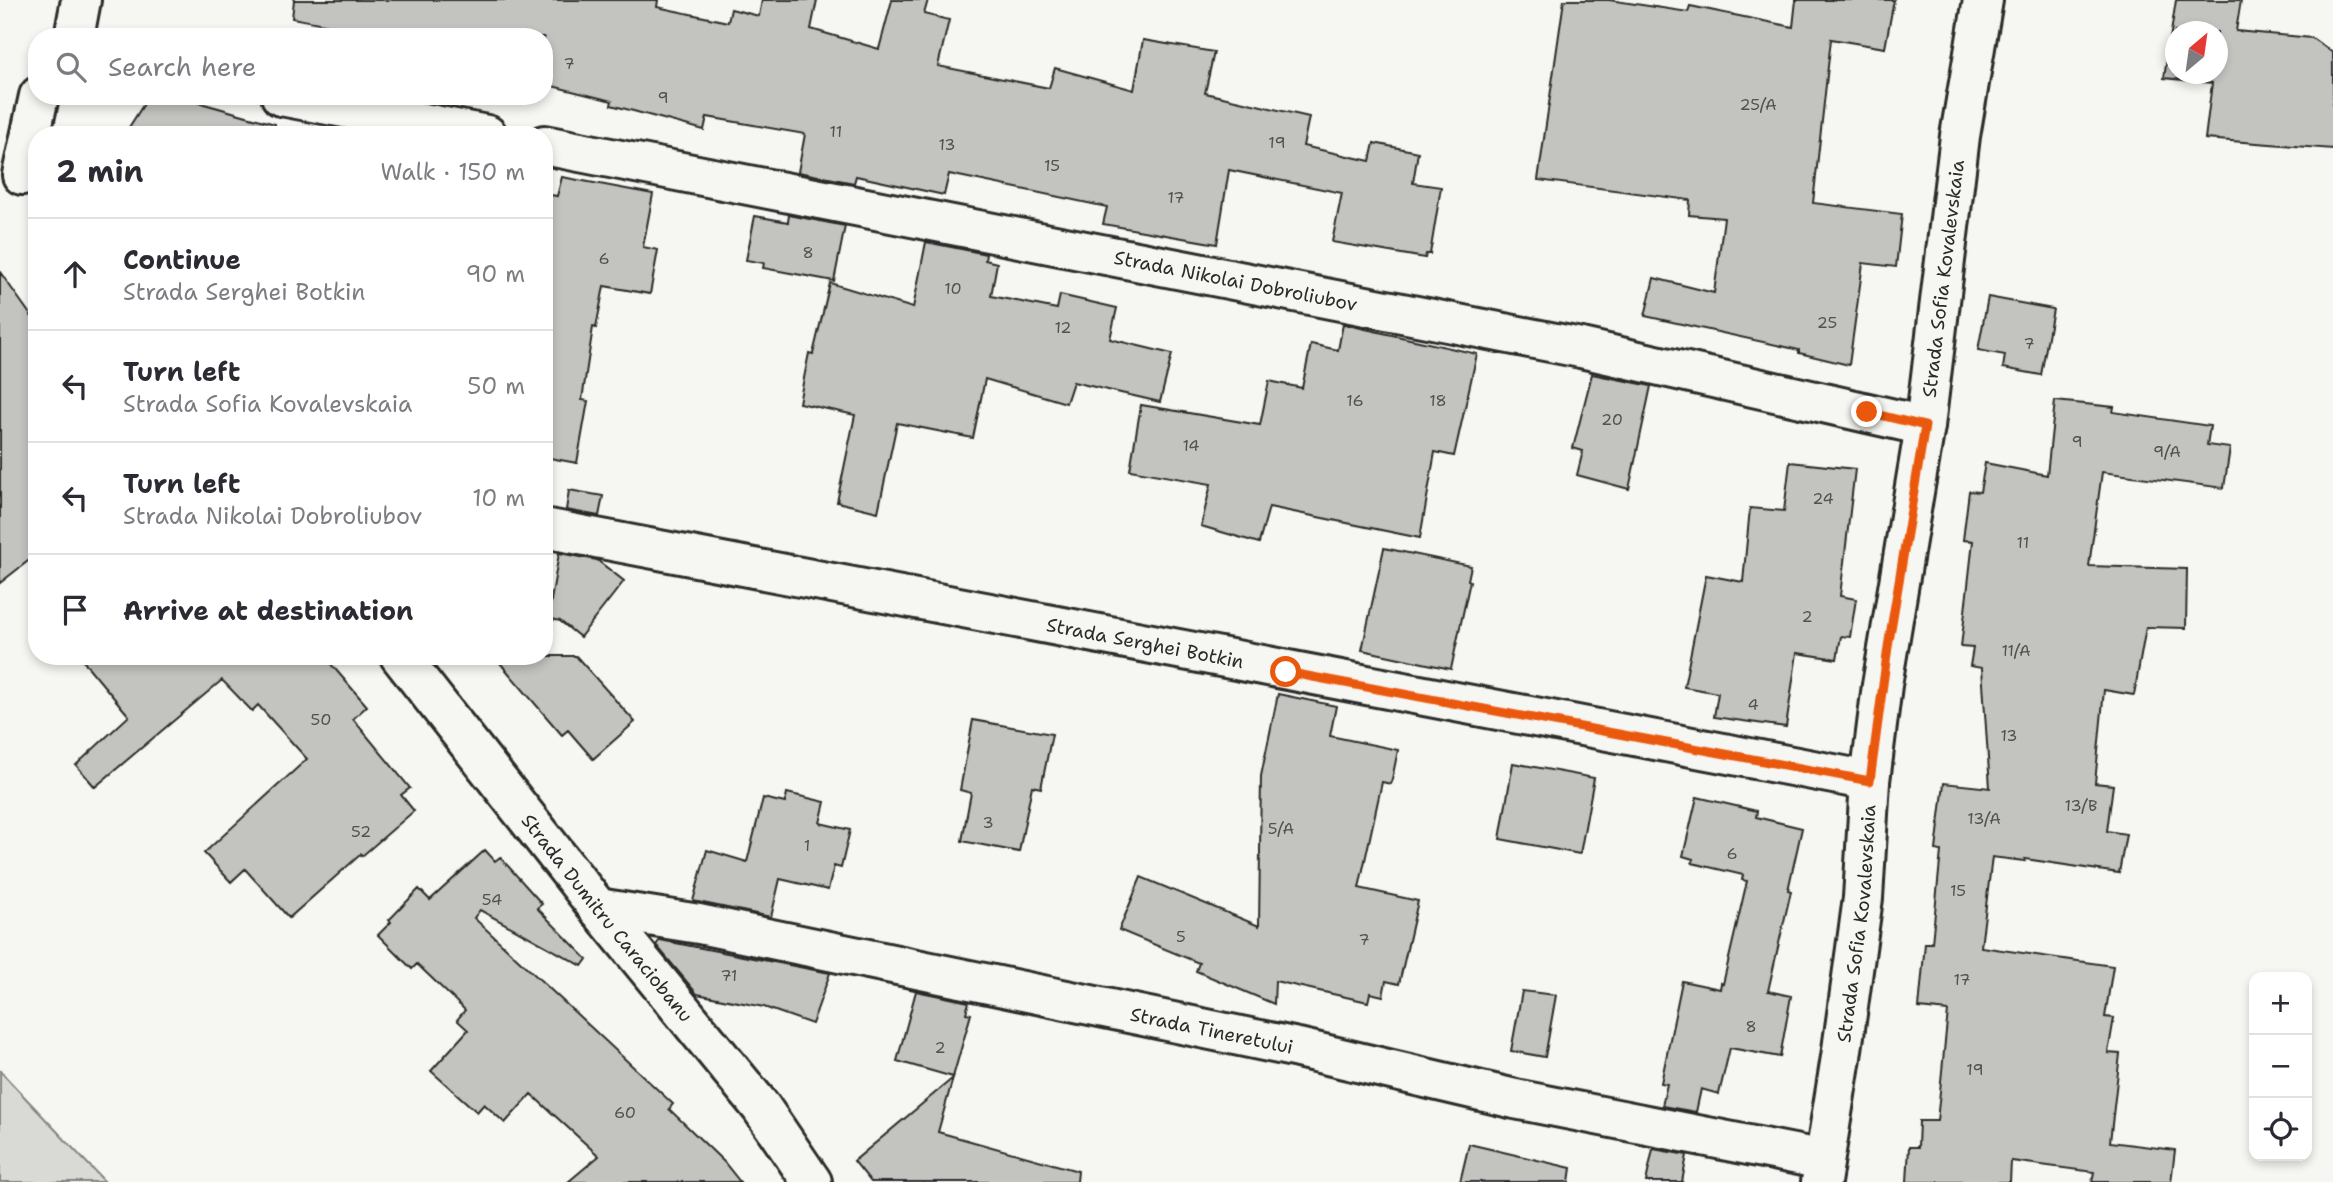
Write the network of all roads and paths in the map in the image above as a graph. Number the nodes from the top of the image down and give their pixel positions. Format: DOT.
graph roads {
  1 [pos="81,0"];
  2 [pos="1983,0"];
  3 [pos="76,28"];
  4 [pos="38,105"];
  5 [pos="329,105"];
  6 [pos="32,126"];
  7 [pos="439,126"];
  8 [pos="28,140"];
  9 [pos="553,147"];
  10 [pos="19,173"];
  11 [pos="1925,426"];
  12 [pos="553,530"];
  13 [pos="407,665"];
  14 [pos="1870,781"];
  15 [pos="598,908"];
  16 [pos="1823,1171"];
  17 [pos="812,1182"];
  1 -- 3 [label="street"];
  2 -- 11 [label="street, Strada Sofia Kovalevskaia"];
  4 -- 6 [label="street"];
  5 -- 7 [label="street"];
  8 -- 10 [label="street"];
  9 -- 11 [label="street, Strada Nikolai Dobroliubov"];
  11 -- 14 [label="street, Strada Sofia Kovalevskaia"];
  12 -- 14 [label="street, Strada Serghei Botkin"];
  13 -- 15 [label="street, Strada Dumitru Caraciobanu"];
  14 -- 16 [label="street, Strada Sofia Kovalevskaia"];
  15 -- 16 [label="street, Strada Tineretului"];
  15 -- 17 [label="street, Strada Dumitru Caraciobanu"];
}
